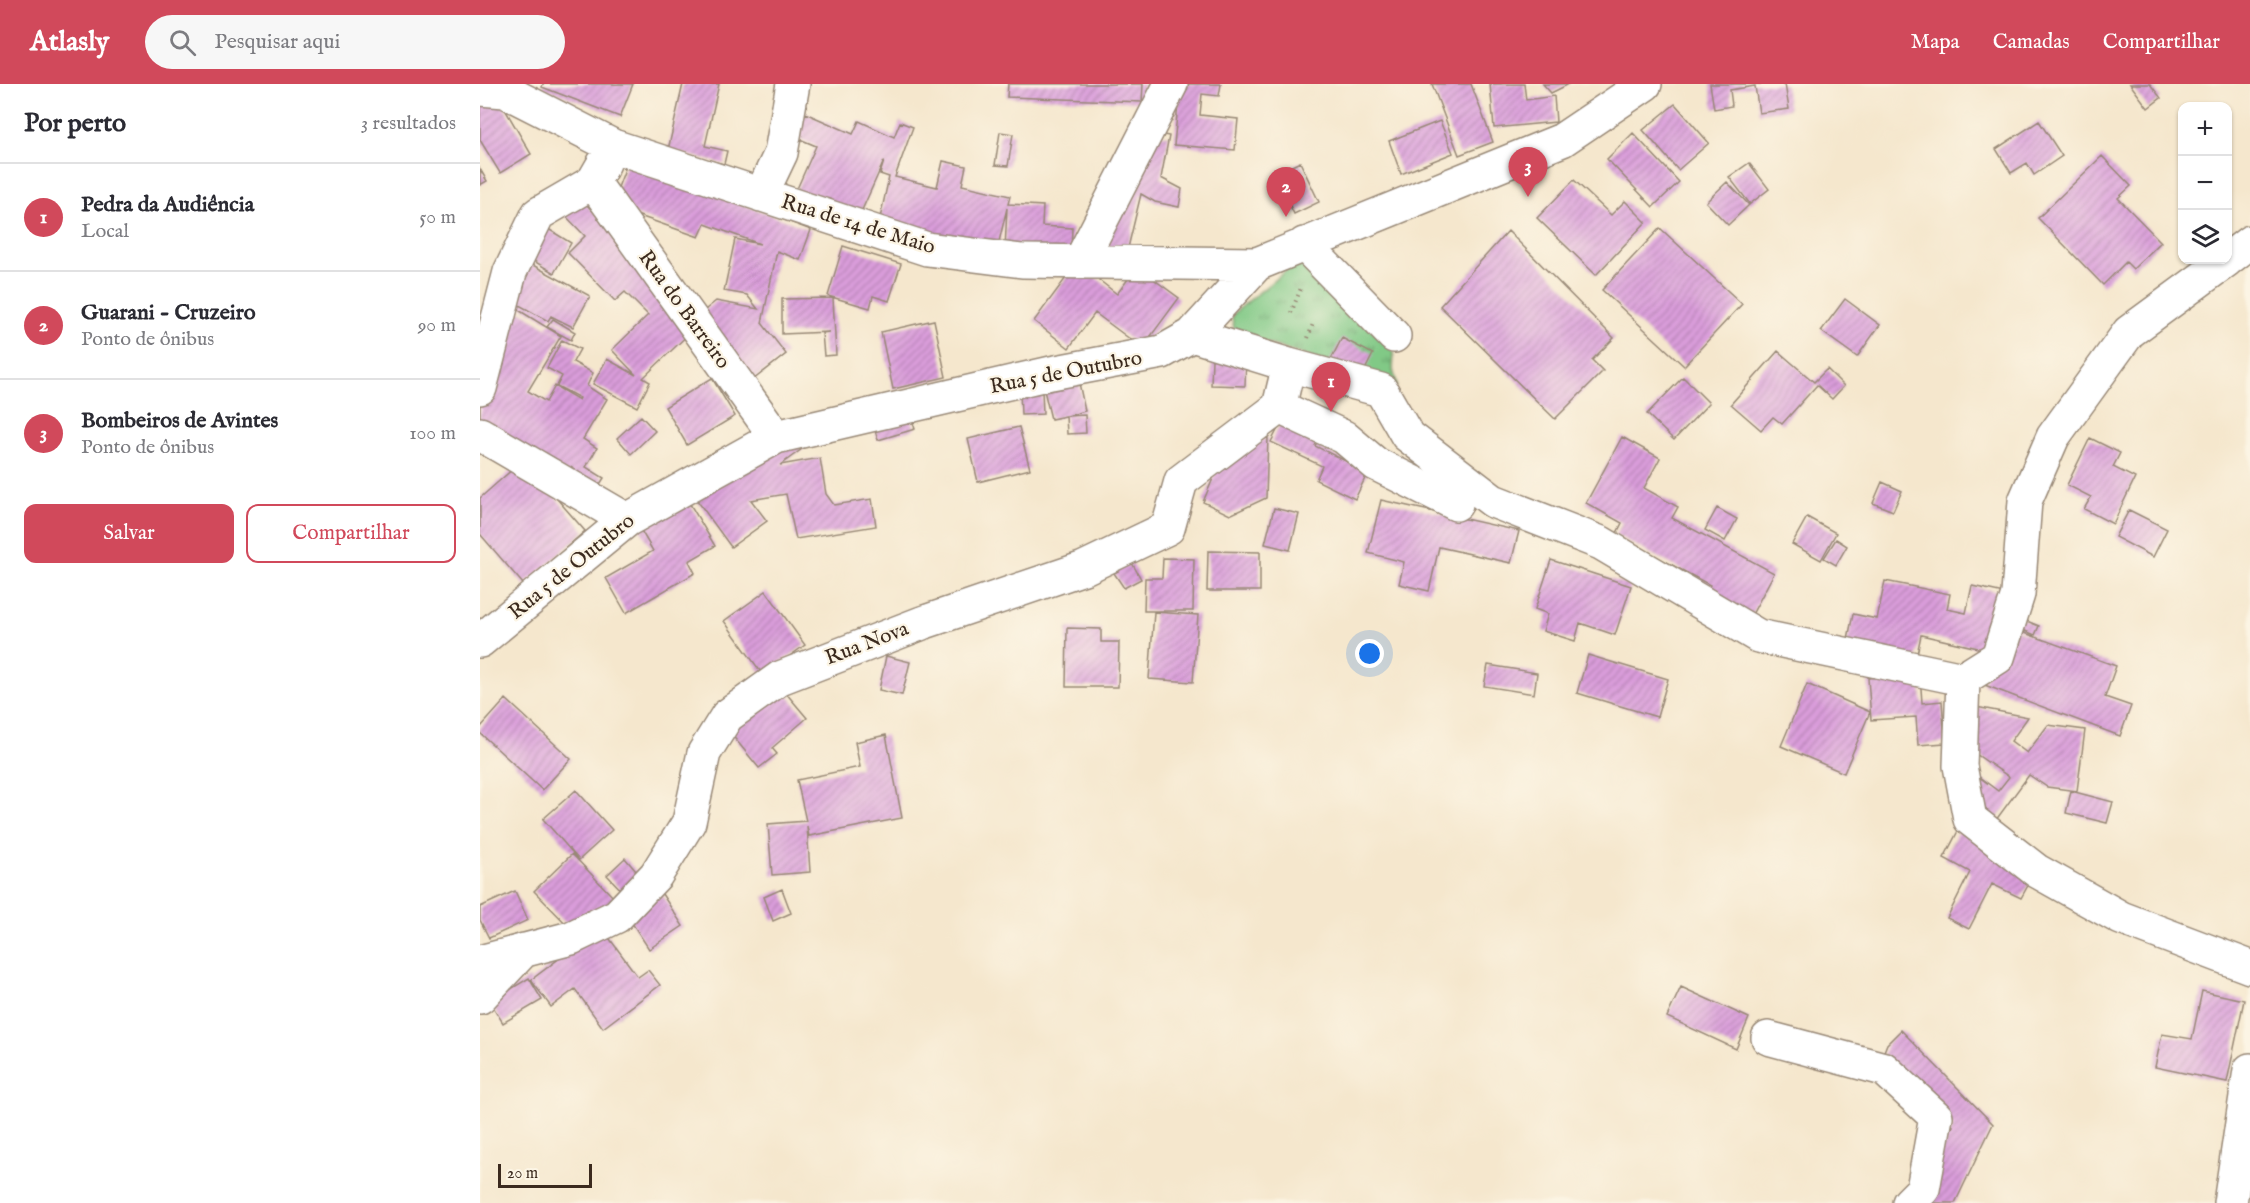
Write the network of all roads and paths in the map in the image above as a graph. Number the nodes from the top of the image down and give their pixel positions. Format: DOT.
graph roads {
  1 [pos="793,84"];
  2 [pos="1171,84"];
  3 [pos="1645,84"];
  4 [pos="482,87"];
  5 [pos="613,146"];
  6 [pos="593,182"];
  7 [pos="761,195"];
  8 [pos="2250,242"];
  9 [pos="1305,244"];
  10 [pos="2232,255"];
  11 [pos="1080,262"];
  12 [pos="1257,264"];
  13 [pos="2220,264"];
  14 [pos="1304,279"];
  15 [pos="1291,313"];
  16 [pos="1191,335"];
  17 [pos="1394,336"];
  18 [pos="1289,365"];
  19 [pos="480,388"];
  20 [pos="1279,407"];
  21 [pos="480,434"];
  22 [pos="776,437"];
  23 [pos="1456,504"];
  24 [pos="627,520"];
  25 [pos="480,641"];
  26 [pos="1963,679"];
  27 [pos="524,950"];
  28 [pos="480,962"];
  29 [pos="2250,967"];
  30 [pos="480,997"];
  31 [pos="1768,1038"];
  32 [pos="2250,1070"];
  33 [pos="1909,1203"];
  34 [pos="2230,1203"];
  1 -- 7 [label="street"];
  2 -- 11 [label="street"];
  3 -- 9 [label="street, Rua 5 de Outubro"];
  4 -- 5 [label="street, Rua de 14 de Maio"];
  5 -- 6 [label="street"];
  5 -- 7 [label="street, Rua de 14 de Maio"];
  6 -- 19 [label="street"];
  6 -- 22 [label="street, Rua do Barreiro"];
  7 -- 11 [label="street, Rua de 14 de Maio"];
  8 -- 10 [label="street"];
  9 -- 12 [label="street, Rua 5 de Outubro"];
  9 -- 17 [label="street"];
  11 -- 12 [label="street, Rua de 14 de Maio"];
  12 -- 16 [label="street, Rua 5 de Outubro"];
  13 -- 26 [label="street"];
  14 -- 15 [label="path"];
  16 -- 18 [label="street"];
  16 -- 22 [label="street, Rua 5 de Outubro"];
  18 -- 20 [label="street"];
  18 -- 26 [label="street"];
  20 -- 23 [label="street"];
  20 -- 27 [label="street, Rua Nova"];
  21 -- 24 [label="street"];
  22 -- 24 [label="street, Rua 5 de Outubro"];
  24 -- 25 [label="street, Rua 5 de Outubro"];
  26 -- 29 [label="street"];
  27 -- 28 [label="street, Rua Nova"];
  27 -- 30 [label="street"];
  31 -- 33 [label="street"];
  32 -- 34 [label="street"];
}
